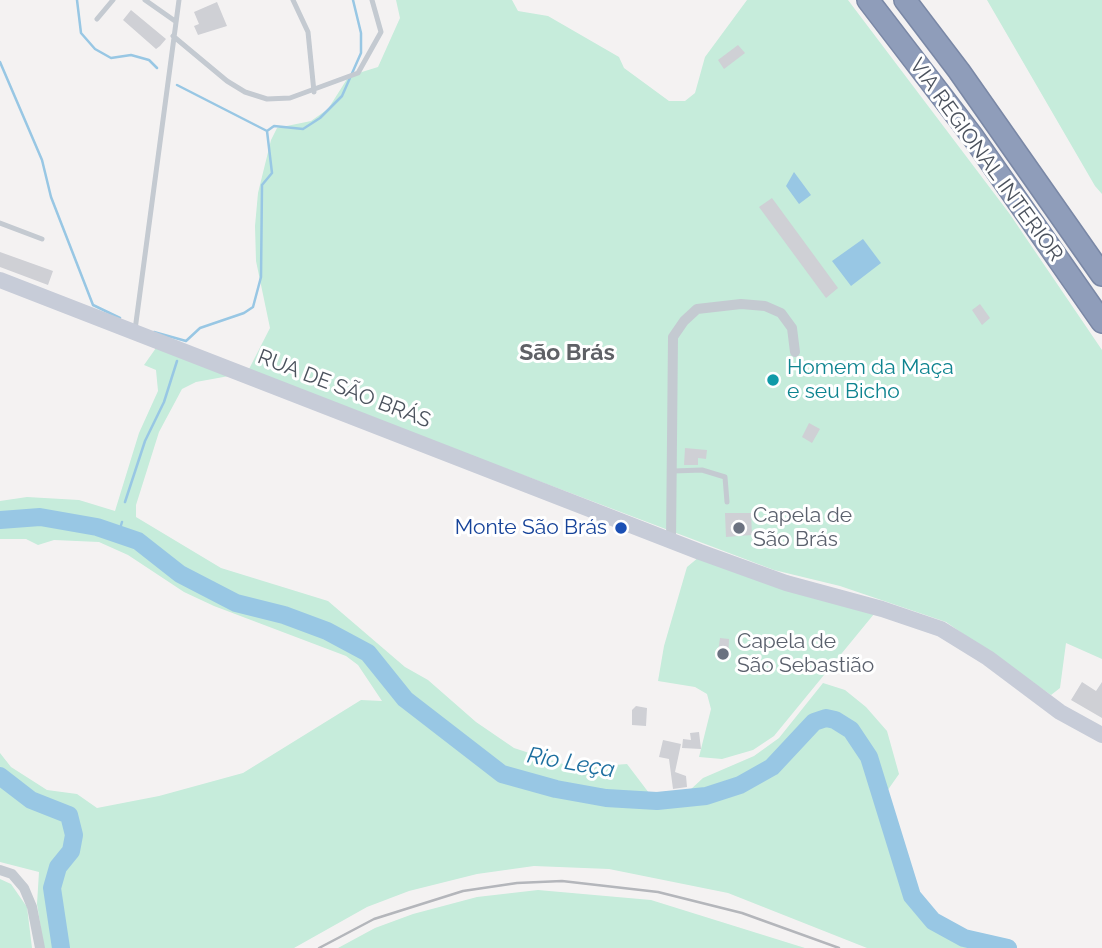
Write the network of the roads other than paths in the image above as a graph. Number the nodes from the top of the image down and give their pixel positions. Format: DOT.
graph roads {
  1 [pos="104,0"];
  2 [pos="113,0"];
  3 [pos="145,0"];
  4 [pos="179,0"];
  5 [pos="293,0"];
  6 [pos="372,0"];
  7 [pos="868,0"];
  8 [pos="905,0"];
  9 [pos="921,0"];
  10 [pos="106,8"];
  11 [pos="97,19"];
  12 [pos="175,21"];
  13 [pos="173,36"];
  14 [pos="959,71"];
  15 [pos="314,92"];
  16 [pos="0,223"];
  17 [pos="42,239"];
  18 [pos="1102,275"];
  19 [pos="0,280"];
  20 [pos="1102,322"];
  21 [pos="135,331"];
  22 [pos="795,352"];
  23 [pos="673,471"];
  24 [pos="727,502"];
  25 [pos="671,541"];
  26 [pos="1102,735"];
  27 [pos="0,870"];
  28 [pos="40,948"];
  1 -- 10 [label="lane"];
  2 -- 10 [label="lane"];
  3 -- 12 [label="lane"];
  4 -- 12 [label="lane"];
  5 -- 15 [label="lane"];
  6 -- 15 [label="lane"];
  7 -- 20 [label="highway, VIA REGIONAL INTERIOR"];
  8 -- 14 [label="highway, VIA REGIONAL INTERIOR"];
  9 -- 14 [label="highway"];
  10 -- 11 [label="lane"];
  12 -- 13 [label="lane"];
  13 -- 15 [label="lane"];
  13 -- 21 [label="lane"];
  14 -- 18 [label="highway, VIA REGIONAL INTERIOR"];
  16 -- 17 [label="lane"];
  19 -- 21 [label="main road, RUA DE SÃO BRÁS"];
  21 -- 25 [label="main road, RUA DE SÃO BRÁS"];
  22 -- 23 [label="street"];
  23 -- 24 [label="lane"];
  23 -- 25 [label="street"];
  25 -- 26 [label="main road, RUA DE SÃO BRÁS"];
  27 -- 28 [label="street"];
}
